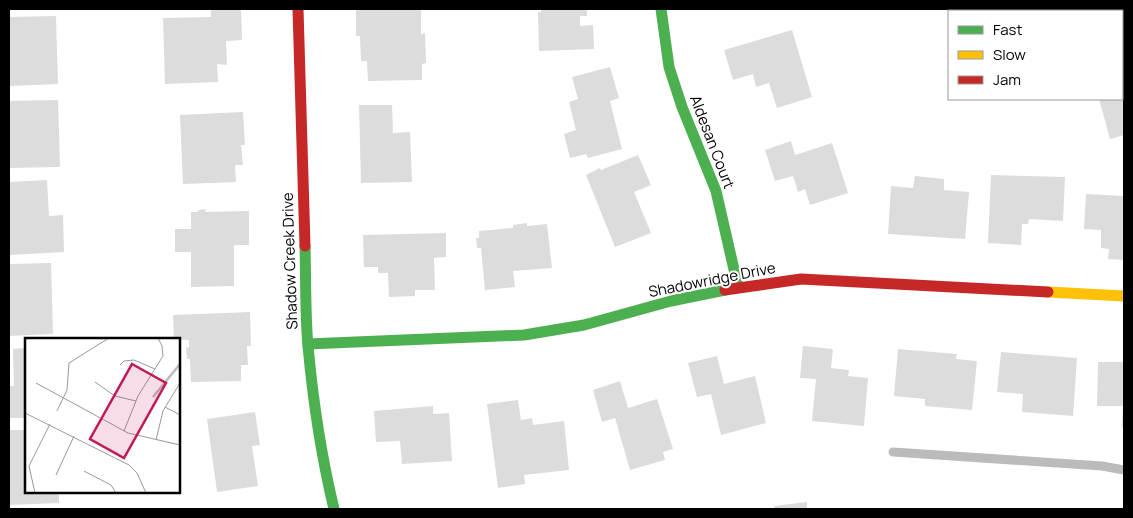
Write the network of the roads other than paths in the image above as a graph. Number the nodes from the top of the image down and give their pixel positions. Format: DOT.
graph roads {
  1 [pos="298,9"];
  2 [pos="661,9"];
  3 [pos="738,287"];
  4 [pos="1124,296"];
  5 [pos="308,344"];
  6 [pos="334,509"];
  1 -- 5 [label="street, Shadow Creek Drive"];
  2 -- 3 [label="street, Aldesan Court"];
  3 -- 4 [label="street, Shadowridge Drive"];
  3 -- 5 [label="street, Shadowridge Drive"];
  5 -- 6 [label="street, Shadow Creek Drive"];
}
